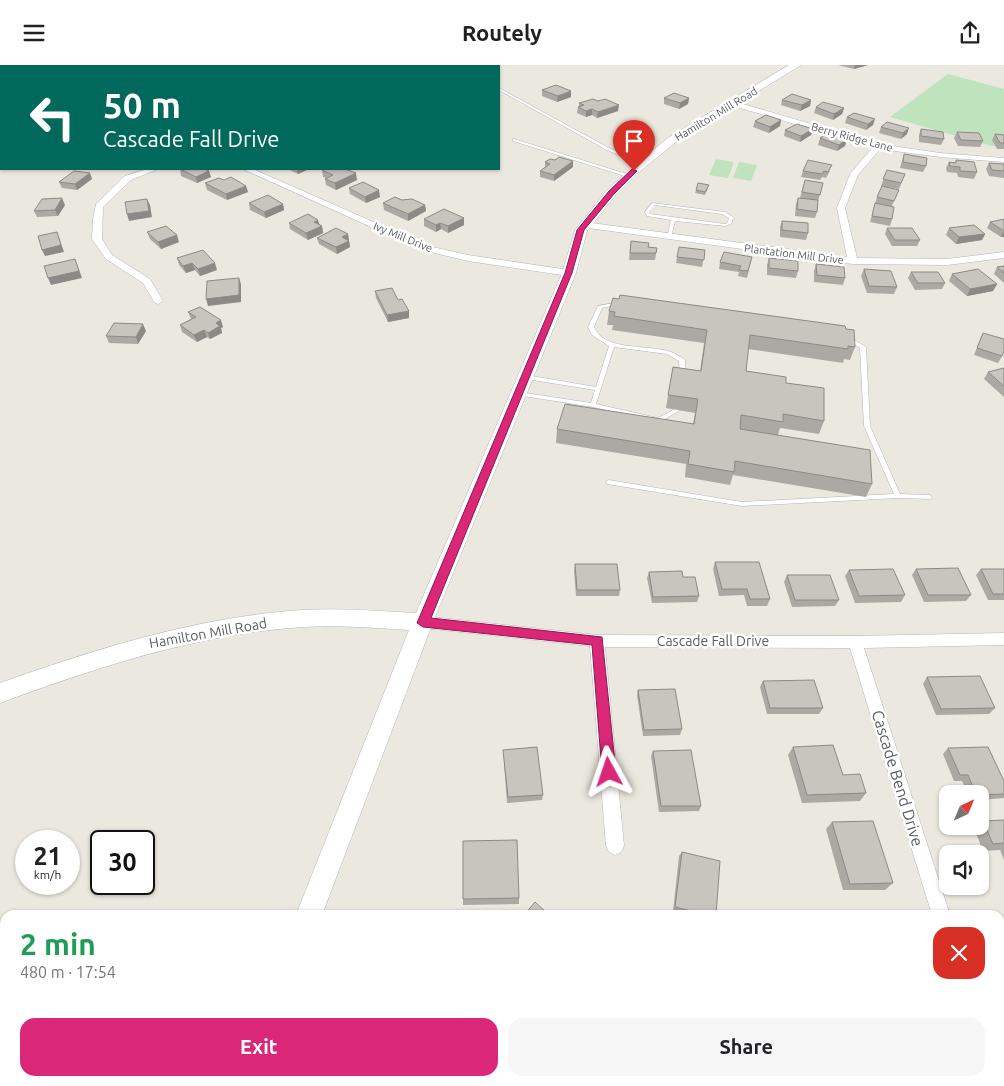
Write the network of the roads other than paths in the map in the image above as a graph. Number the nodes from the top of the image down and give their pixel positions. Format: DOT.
graph roads {
  1 [pos="796,65"];
  2 [pos="500,90"];
  3 [pos="733,103"];
  4 [pos="514,140"];
  5 [pos="878,146"];
  6 [pos="1004,160"];
  7 [pos="642,164"];
  8 [pos="151,170"];
  9 [pos="248,170"];
  10 [pos="629,176"];
  11 [pos="673,219"];
  12 [pos="584,225"];
  13 [pos="669,237"];
  14 [pos="1004,255"];
  15 [pos="853,261"];
  16 [pos="568,273"];
  17 [pos="158,301"];
  18 [pos="626,304"];
  19 [pos="838,331"];
  20 [pos="612,345"];
  21 [pos="683,383"];
  22 [pos="522,385"];
  23 [pos="597,389"];
  24 [pos="593,405"];
  25 [pos="677,410"];
  26 [pos="609,482"];
  27 [pos="898,496"];
  28 [pos="929,497"];
  29 [pos="423,623"];
  30 [pos="1004,639"];
  31 [pos="597,641"];
  32 [pos="855,642"];
  33 [pos="0,693"];
  34 [pos="615,846"];
  35 [pos="312,910"];
  36 [pos="939,910"];
  1 -- 3 [label="main road, Hamilton Mill Road"];
  2 -- 7 [label="lane"];
  3 -- 5 [label="street, Berry Ridge Lane"];
  3 -- 7 [label="main road, Hamilton Mill Road"];
  4 -- 10 [label="lane"];
  5 -- 6 [label="street, Berry Ridge Lane"];
  5 -- 15 [label="street"];
  7 -- 10 [label="main road, Hamilton Mill Road"];
  8 -- 17 [label="street"];
  9 -- 16 [label="street, Ivy Mill Drive"];
  10 -- 12 [label="main road, Hamilton Mill Road"];
  11 -- 11 [label="lane"];
  11 -- 13 [label="lane"];
  12 -- 13 [label="street, Plantation Mill Drive"];
  12 -- 16 [label="main road, Hamilton Mill Road"];
  13 -- 15 [label="street, Plantation Mill Drive"];
  14 -- 15 [label="street, Plantation Mill Drive"];
  16 -- 22 [label="main road, Hamilton Mill Road"];
  18 -- 20 [label="lane"];
  19 -- 27 [label="lane"];
  20 -- 21 [label="lane"];
  20 -- 23 [label="lane"];
  22 -- 23 [label="lane"];
  22 -- 24 [label="lane"];
  22 -- 29 [label="main road, Hamilton Mill Road"];
  23 -- 24 [label="lane"];
  24 -- 25 [label="lane"];
  26 -- 27 [label="lane"];
  27 -- 28 [label="lane"];
  29 -- 31 [label="street, Cascade Fall Drive"];
  29 -- 33 [label="main road, Hamilton Mill Road"];
  29 -- 35 [label="main road, Hamilton Mill Road"];
  30 -- 32 [label="street, Cascade Fall Drive"];
  31 -- 32 [label="street, Cascade Fall Drive"];
  31 -- 34 [label="street"];
  32 -- 36 [label="street, Cascade Bend Drive"];
}
